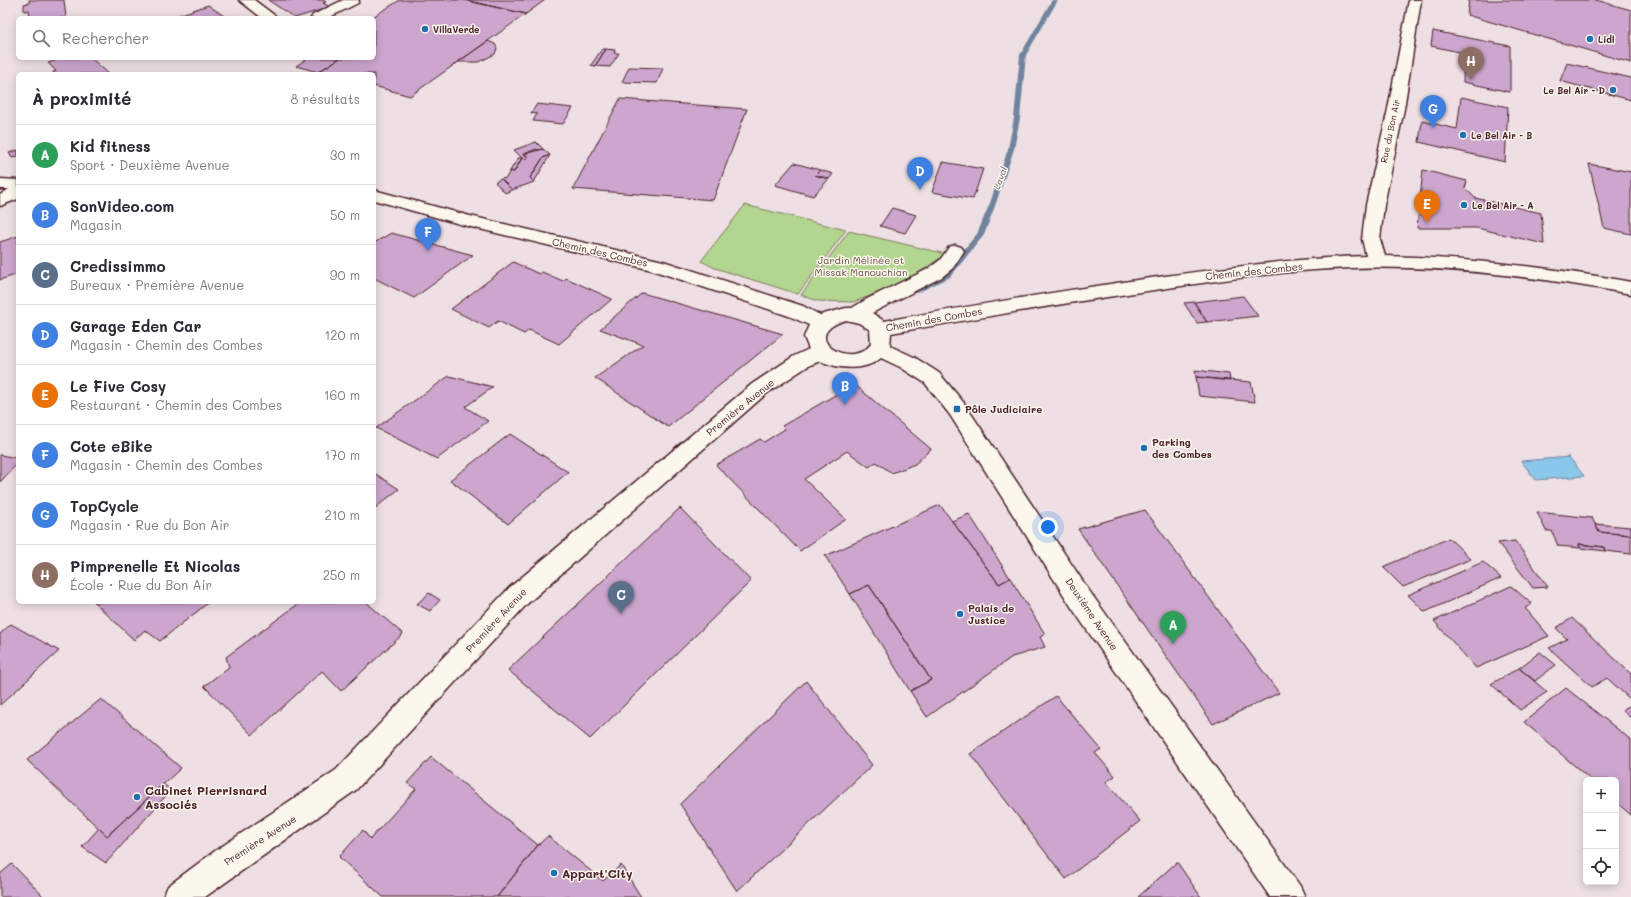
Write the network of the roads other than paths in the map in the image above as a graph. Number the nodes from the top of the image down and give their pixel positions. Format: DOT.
graph roads {
  1 [pos="245,0"];
  2 [pos="353,0"];
  3 [pos="1415,0"];
  4 [pos="268,16"];
  5 [pos="322,16"];
  6 [pos="0,184"];
  7 [pos="16,186"];
  8 [pos="16,192"];
  9 [pos="376,196"];
  10 [pos="0,201"];
  11 [pos="955,251"];
  12 [pos="1377,262"];
  13 [pos="1631,288"];
  14 [pos="856,315"];
  15 [pos="820,323"];
  16 [pos="879,339"];
  17 [pos="821,352"];
  18 [pos="179,897"];
  19 [pos="1290,897"];
  1 -- 4 [label="street"];
  2 -- 5 [label="street"];
  3 -- 12 [label="street, Rue du Bon Air"];
  6 -- 7 [label="street"];
  8 -- 10 [label="street"];
  9 -- 15 [label="street, Chemin des Combes"];
  11 -- 14 [label="street"];
  12 -- 13 [label="street, Chemin des Combes"];
  12 -- 16 [label="street, Chemin des Combes"];
  14 -- 15 [label="street"];
  14 -- 16 [label="street"];
  15 -- 17 [label="street"];
  16 -- 17 [label="street"];
  16 -- 19 [label="street, Deuxième Avenue"];
  17 -- 18 [label="street, Première Avenue"];
}
